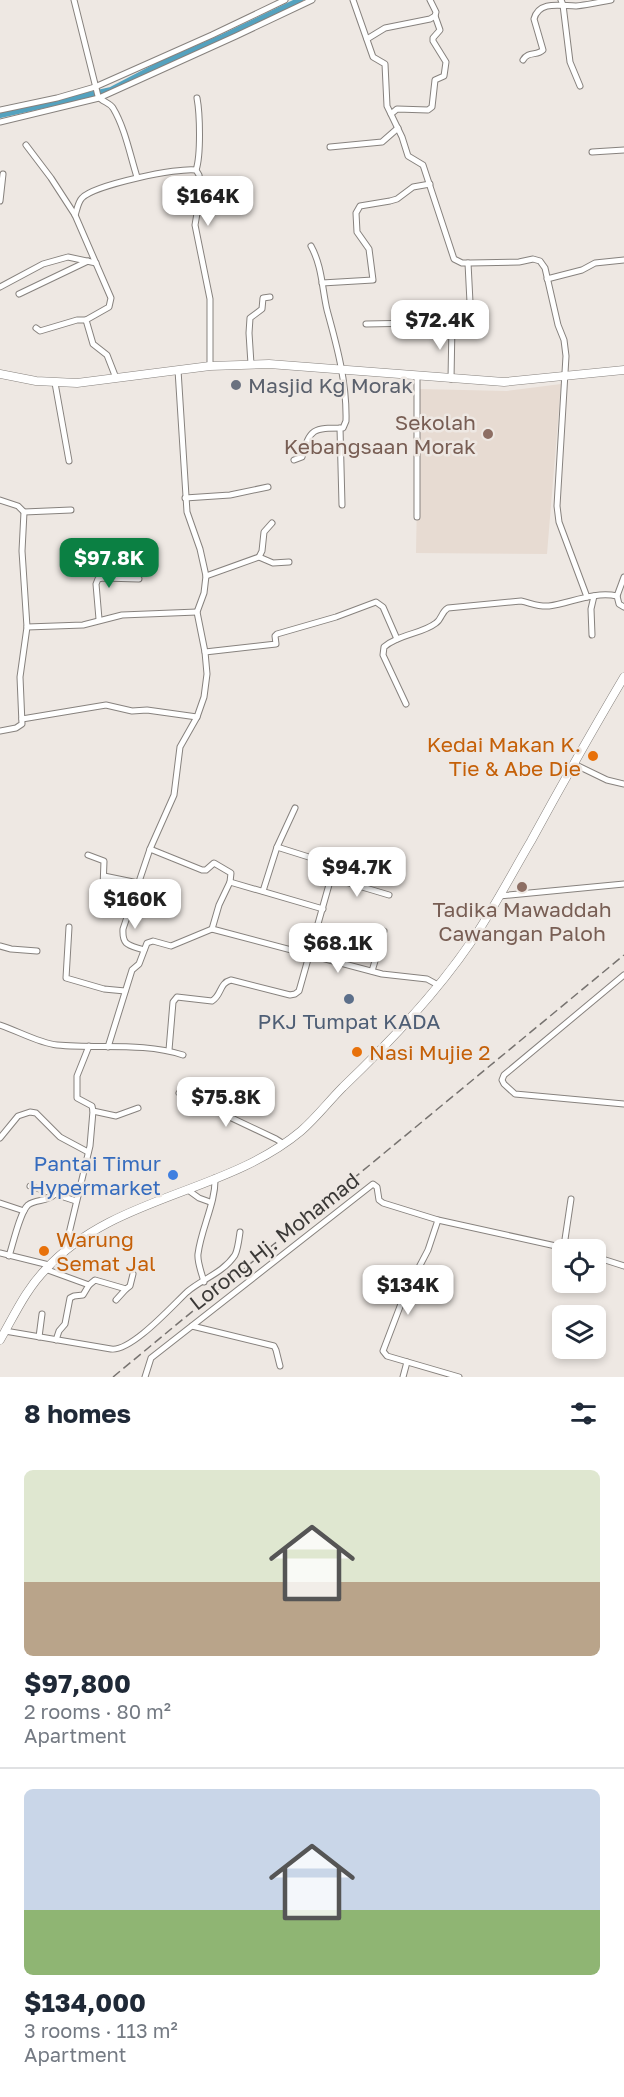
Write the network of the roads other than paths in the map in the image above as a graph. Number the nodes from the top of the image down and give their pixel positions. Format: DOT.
graph roads {
  1 [pos="74,0"];
  2 [pos="285,0"];
  3 [pos="312,0"];
  4 [pos="353,0"];
  5 [pos="430,0"];
  6 [pos="611,0"];
  7 [pos="562,2"];
  8 [pos="435,16"];
  9 [pos="367,39"];
  10 [pos="523,60"];
  11 [pos="580,86"];
  12 [pos="95,88"];
  13 [pos="98,97"];
  14 [pos="197,98"];
  15 [pos="0,110"];
  16 [pos="391,114"];
  17 [pos="0,122"];
  18 [pos="398,128"];
  19 [pos="26,145"];
  20 [pos="330,147"];
  21 [pos="624,150"];
  22 [pos="592,152"];
  23 [pos="196,170"];
  24 [pos="3,174"];
  25 [pos="136,177"];
  26 [pos="430,184"];
  27 [pos="0,201"];
  28 [pos="75,215"];
  29 [pos="311,246"];
  30 [pos="624,260"];
  31 [pos="88,261"];
  32 [pos="96,263"];
  33 [pos="468,263"];
  34 [pos="547,279"];
  35 [pos="322,283"];
  36 [pos="0,287"];
  37 [pos="19,294"];
  38 [pos="270,297"];
  39 [pos="86,320"];
  40 [pos="366,324"];
  41 [pos="452,324"];
  42 [pos="36,328"];
  43 [pos="251,364"];
  44 [pos="210,366"];
  45 [pos="624,369"];
  46 [pos="178,370"];
  47 [pos="341,370"];
  48 [pos="0,374"];
  49 [pos="417,376"];
  50 [pos="564,376"];
  51 [pos="116,378"];
  52 [pos="451,379"];
  53 [pos="55,383"];
  54 [pos="339,428"];
  55 [pos="294,460"];
  56 [pos="69,461"];
  57 [pos="268,487"];
  58 [pos="185,498"];
  59 [pos="0,500"];
  60 [pos="342,505"];
  61 [pos="71,510"];
  62 [pos="24,512"];
  63 [pos="417,517"];
  64 [pos="273,523"];
  65 [pos="259,557"];
  66 [pos="289,562"];
  67 [pos="206,576"];
  68 [pos="624,577"];
  69 [pos="139,579"];
  70 [pos="616,596"];
  71 [pos="587,597"];
  72 [pos="594,597"];
  73 [pos="624,607"];
  74 [pos="197,612"];
  75 [pos="99,619"];
  76 [pos="27,627"];
  77 [pos="592,635"];
  78 [pos="397,639"];
  79 [pos="205,652"];
  80 [pos="624,677"];
  81 [pos="406,704"];
  82 [pos="196,717"];
  83 [pos="22,719"];
  84 [pos="0,731"];
  85 [pos="574,764"];
  86 [pos="624,784"];
  87 [pos="295,808"];
  88 [pos="277,847"];
  89 [pos="150,849"];
  90 [pos="88,855"];
  91 [pos="104,876"];
  92 [pos="332,878"];
  93 [pos="230,882"];
  94 [pos="138,883"];
  95 [pos="624,884"];
  96 [pos="263,891"];
  97 [pos="389,895"];
  98 [pos="499,896"];
  99 [pos="129,909"];
  100 [pos="323,909"];
  101 [pos="69,927"];
  102 [pos="212,929"];
  103 [pos="384,931"];
  104 [pos="0,946"];
  105 [pos="144,950"];
  106 [pos="37,951"];
  107 [pos="311,954"];
  108 [pos="372,971"];
  109 [pos="624,975"];
  110 [pos="438,985"];
  111 [pos="124,991"];
  112 [pos="0,1025"];
  113 [pos="89,1046"];
  114 [pos="108,1047"];
  115 [pos="169,1050"];
  116 [pos="183,1055"];
  117 [pos="179,1093"];
  118 [pos="624,1104"];
  119 [pos="138,1108"];
  120 [pos="93,1111"];
  121 [pos="0,1137"];
  122 [pos="284,1144"];
  123 [pos="88,1152"];
  124 [pos="215,1178"];
  125 [pos="30,1186"];
  126 [pos="188,1190"];
  127 [pos="55,1194"];
  128 [pos="572,1199"];
  129 [pos="76,1201"];
  130 [pos="210,1202"];
  131 [pos="0,1203"];
  132 [pos="24,1211"];
  133 [pos="438,1220"];
  134 [pos="240,1232"];
  135 [pos="565,1239"];
  136 [pos="552,1244"];
  137 [pos="65,1250"];
  138 [pos="0,1253"];
  139 [pos="9,1256"];
  140 [pos="606,1260"];
  141 [pos="624,1266"];
  142 [pos="47,1267"];
  143 [pos="133,1274"];
  144 [pos="204,1282"];
  145 [pos="89,1285"];
  146 [pos="126,1289"];
  147 [pos="116,1300"];
  148 [pos="42,1314"];
  149 [pos="192,1326"];
  150 [pos="5,1331"];
  151 [pos="39,1337"];
  152 [pos="0,1340"];
  153 [pos="56,1340"];
  154 [pos="407,1362"];
  155 [pos="280,1366"];
  156 [pos="146,1377"];
  157 [pos="403,1377"];
  158 [pos="459,1377"];
  1 -- 12 [label="street"];
  2 -- 12 [label="street"];
  3 -- 13 [label="street"];
  4 -- 9 [label="street"];
  5 -- 8 [label="street"];
  6 -- 7 [label="street"];
  7 -- 10 [label="street"];
  7 -- 11 [label="street"];
  8 -- 9 [label="street"];
  8 -- 16 [label="street"];
  9 -- 16 [label="street"];
  12 -- 13 [label="street"];
  12 -- 15 [label="street"];
  13 -- 17 [label="street"];
  13 -- 25 [label="street"];
  14 -- 23 [label="street"];
  16 -- 18 [label="street"];
  18 -- 20 [label="street"];
  18 -- 26 [label="street"];
  19 -- 28 [label="street"];
  21 -- 22 [label="street"];
  23 -- 25 [label="street"];
  23 -- 44 [label="street"];
  24 -- 27 [label="street"];
  25 -- 28 [label="street"];
  26 -- 33 [label="street"];
  26 -- 35 [label="street"];
  28 -- 32 [label="street"];
  29 -- 35 [label="street"];
  30 -- 34 [label="street"];
  31 -- 32 [label="street"];
  31 -- 36 [label="street"];
  31 -- 37 [label="street"];
  32 -- 39 [label="street"];
  33 -- 34 [label="street"];
  33 -- 41 [label="street"];
  34 -- 50 [label="street"];
  35 -- 47 [label="street"];
  38 -- 43 [label="street"];
  39 -- 42 [label="street"];
  39 -- 51 [label="street"];
  40 -- 41 [label="street"];
  41 -- 52 [label="street"];
  43 -- 44 [label="main road"];
  43 -- 47 [label="main road"];
  44 -- 46 [label="main road"];
  45 -- 50 [label="main road"];
  46 -- 51 [label="main road"];
  46 -- 58 [label="street"];
  47 -- 49 [label="main road"];
  47 -- 54 [label="street"];
  48 -- 53 [label="main road"];
  49 -- 52 [label="main road"];
  49 -- 63 [label="street"];
  50 -- 52 [label="main road"];
  50 -- 71 [label="street"];
  51 -- 53 [label="main road"];
  53 -- 56 [label="street"];
  54 -- 55 [label="street"];
  54 -- 60 [label="street"];
  57 -- 58 [label="street"];
  58 -- 67 [label="street"];
  59 -- 62 [label="street"];
  61 -- 62 [label="street"];
  62 -- 76 [label="street"];
  64 -- 65 [label="street"];
  65 -- 66 [label="street"];
  65 -- 67 [label="street"];
  67 -- 74 [label="street"];
  68 -- 70 [label="street"];
  69 -- 75 [label="street"];
  70 -- 72 [label="street"];
  70 -- 73 [label="street"];
  71 -- 72 [label="street"];
  71 -- 78 [label="street"];
  72 -- 77 [label="street"];
  74 -- 75 [label="street"];
  74 -- 79 [label="street"];
  75 -- 76 [label="street"];
  76 -- 83 [label="street"];
  78 -- 79 [label="street"];
  78 -- 81 [label="street"];
  79 -- 82 [label="street"];
  80 -- 85 [label="main road"];
  82 -- 83 [label="street"];
  82 -- 89 [label="street"];
  83 -- 84 [label="street"];
  85 -- 86 [label="street"];
  85 -- 98 [label="main road"];
  87 -- 88 [label="street"];
  88 -- 92 [label="street"];
  88 -- 96 [label="street"];
  89 -- 93 [label="street"];
  89 -- 94 [label="street"];
  90 -- 91 [label="street"];
  91 -- 94 [label="street"];
  91 -- 99 [label="street"];
  92 -- 97 [label="street"];
  92 -- 100 [label="street"];
  93 -- 96 [label="street"];
  93 -- 102 [label="street"];
  94 -- 99 [label="street"];
  95 -- 98 [label="street"];
  96 -- 100 [label="street"];
  98 -- 110 [label="main road"];
  99 -- 105 [label="street"];
  100 -- 107 [label="street"];
  101 -- 111 [label="street"];
  102 -- 105 [label="street"];
  102 -- 107 [label="street"];
  103 -- 108 [label="street"];
  104 -- 106 [label="street"];
  105 -- 111 [label="street"];
  107 -- 108 [label="street"];
  107 -- 115 [label="street"];
  108 -- 110 [label="street"];
  109 -- 118 [label="street"];
  110 -- 122 [label="main road"];
  111 -- 114 [label="street"];
  112 -- 113 [label="street"];
  113 -- 114 [label="street"];
  113 -- 120 [label="street"];
  114 -- 115 [label="street"];
  115 -- 116 [label="street"];
  117 -- 122 [label="street"];
  119 -- 120 [label="street"];
  120 -- 123 [label="street"];
  121 -- 123 [label="street"];
  122 -- 124 [label="main road"];
  123 -- 129 [label="street"];
  124 -- 126 [label="main road"];
  124 -- 130 [label="street"];
  125 -- 127 [label="street"];
  126 -- 130 [label="street"];
  126 -- 137 [label="main road"];
  127 -- 129 [label="street"];
  127 -- 132 [label="street"];
  128 -- 135 [label="street"];
  129 -- 137 [label="street"];
  130 -- 144 [label="street"];
  131 -- 132 [label="street"];
  132 -- 139 [label="street"];
  133 -- 136 [label="street, Lorong Hj. Mohamad"];
  133 -- 149 [label="street, Lorong Hj. Mohamad"];
  133 -- 154 [label="street"];
  134 -- 144 [label="street"];
  137 -- 142 [label="main road"];
  138 -- 139 [label="street"];
  139 -- 142 [label="street"];
  140 -- 141 [label="street"];
  142 -- 145 [label="street"];
  142 -- 150 [label="main road"];
  143 -- 146 [label="street"];
  144 -- 153 [label="street"];
  145 -- 146 [label="street"];
  145 -- 153 [label="street"];
  146 -- 147 [label="street"];
  148 -- 151 [label="street"];
  149 -- 155 [label="street"];
  149 -- 156 [label="street, Lorong Hj. Mohamad"];
  150 -- 151 [label="street"];
  150 -- 152 [label="main road"];
  151 -- 153 [label="street"];
  154 -- 157 [label="street"];
  154 -- 158 [label="street"];
}
